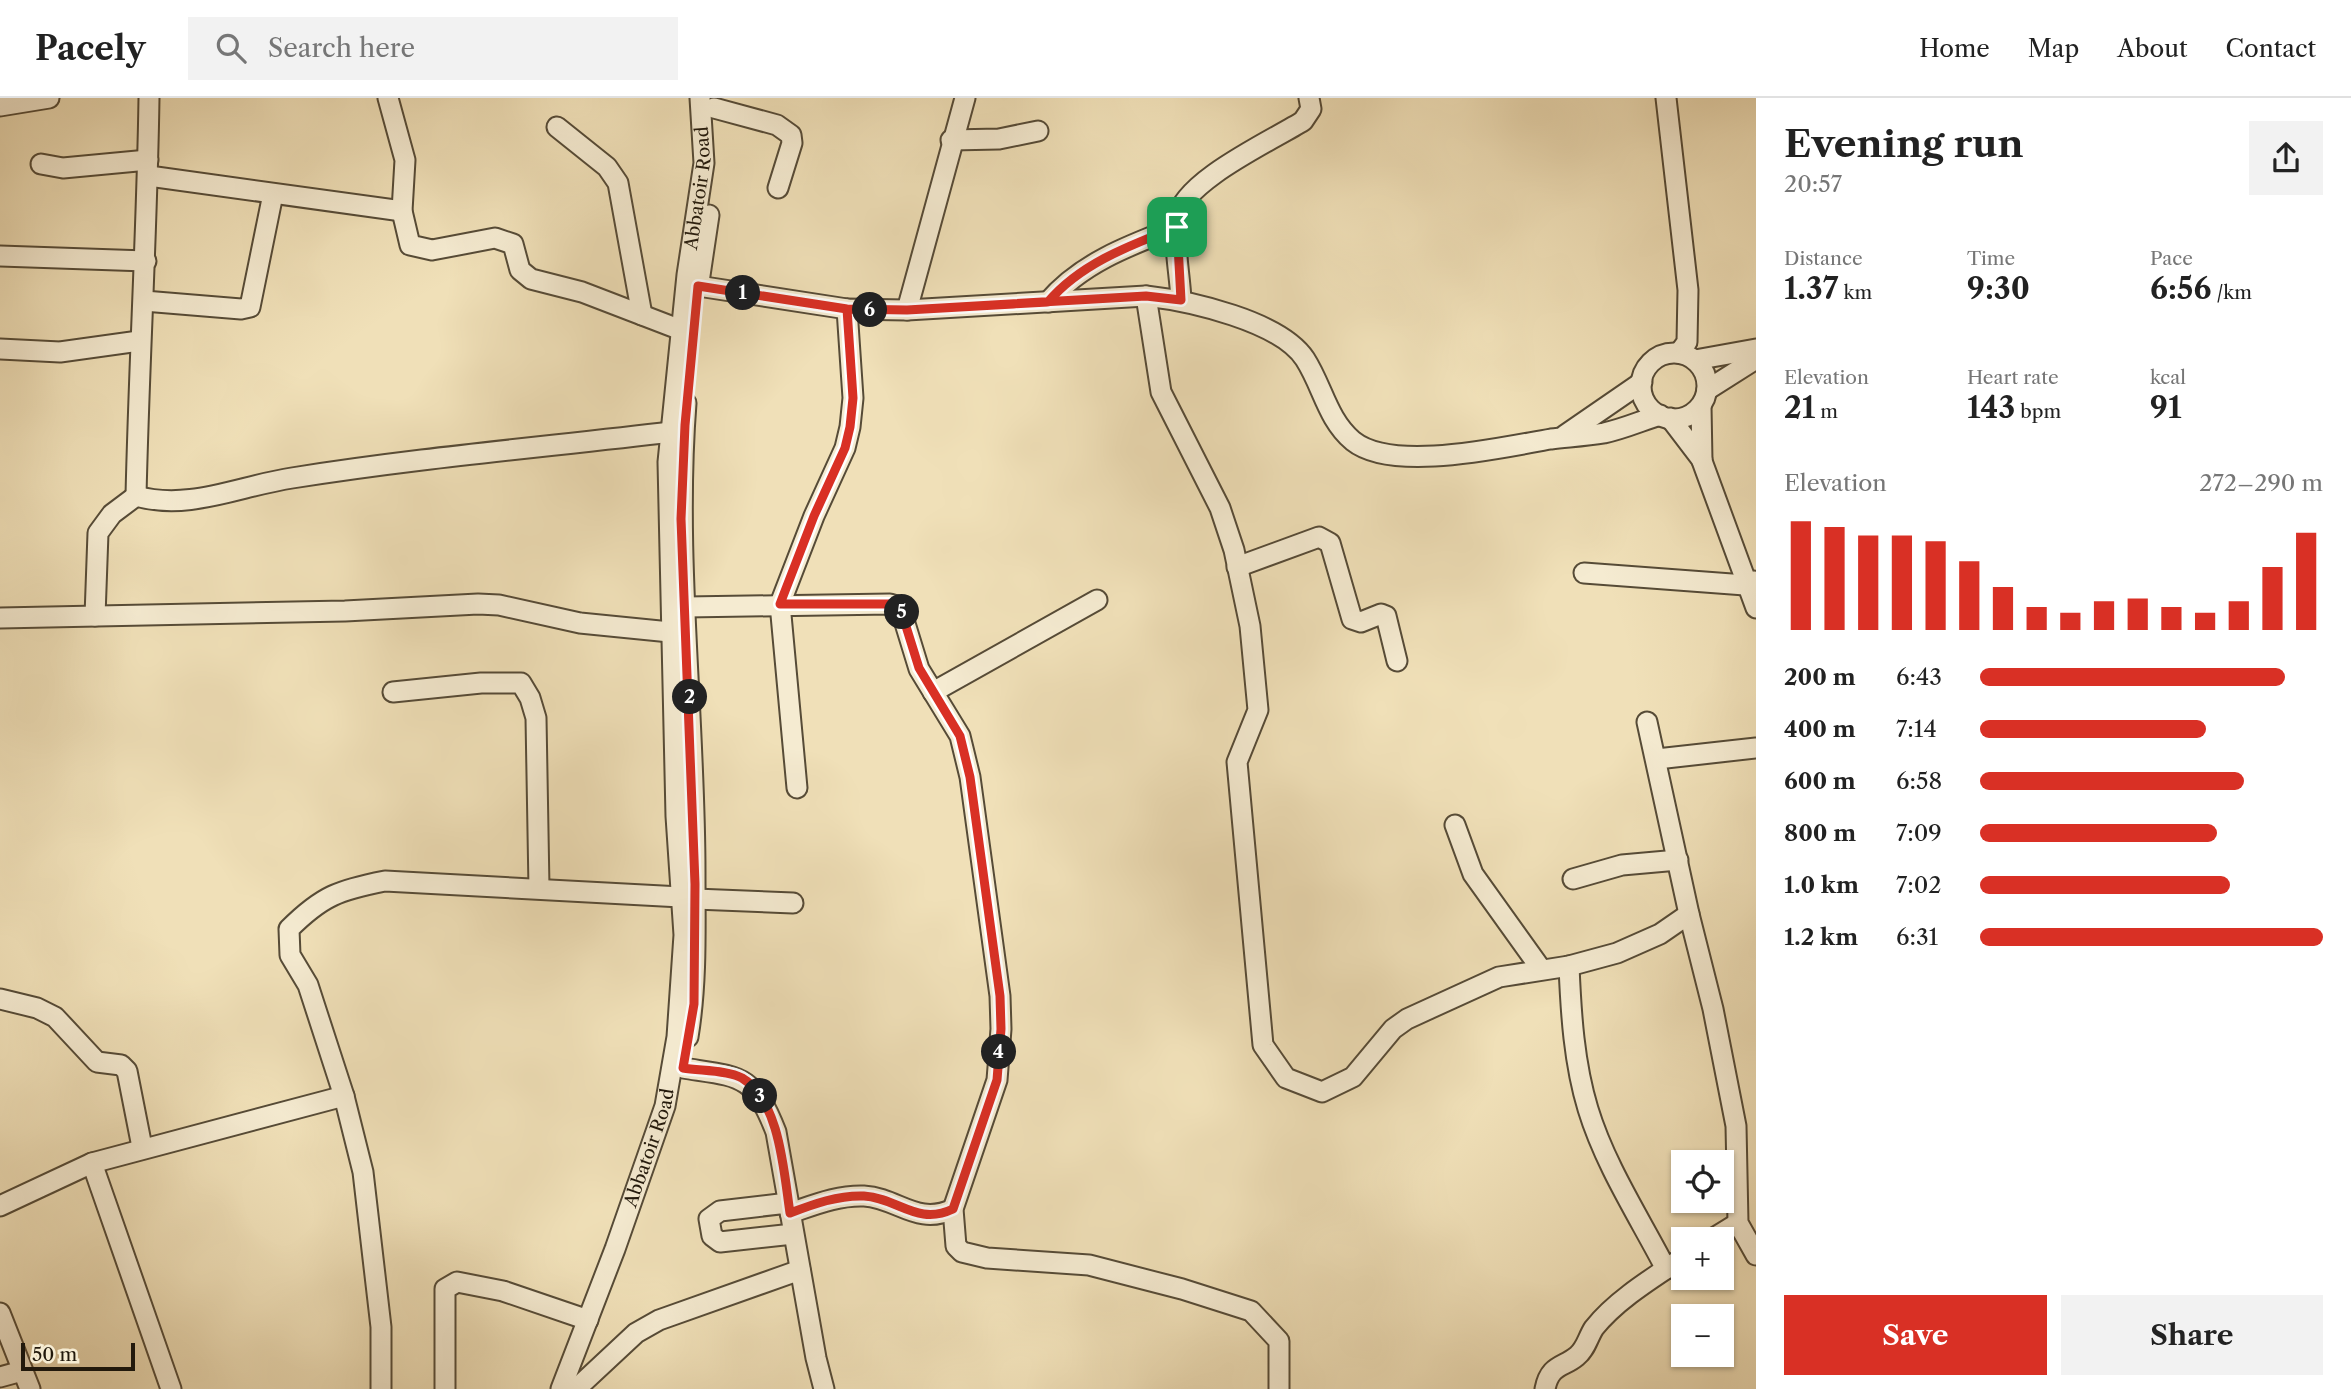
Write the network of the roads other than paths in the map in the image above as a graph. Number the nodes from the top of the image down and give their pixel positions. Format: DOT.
graph roads {
  1 [pos="49,98"];
  2 [pos="149,98"];
  3 [pos="388,98"];
  4 [pos="965,98"];
  5 [pos="1309,98"];
  6 [pos="1666,98"];
  7 [pos="709,101"];
  8 [pos="0,106"];
  9 [pos="557,127"];
  10 [pos="1038,131"];
  11 [pos="951,140"];
  12 [pos="41,164"];
  13 [pos="149,168"];
  14 [pos="778,188"];
  15 [pos="273,194"];
  16 [pos="402,211"];
  17 [pos="1177,227"];
  18 [pos="0,256"];
  19 [pos="146,261"];
  20 [pos="698,286"];
  21 [pos="1146,296"];
  22 [pos="1181,300"];
  23 [pos="144,301"];
  24 [pos="1048,302"];
  25 [pos="847,309"];
  26 [pos="907,310"];
  27 [pos="642,315"];
  28 [pos="681,330"];
  29 [pos="139,341"];
  30 [pos="0,349"];
  31 [pos="1756,349"];
  32 [pos="1687,357"];
  33 [pos="1756,359"];
  34 [pos="1642,382"];
  35 [pos="1704,398"];
  36 [pos="1665,417"];
  37 [pos="671,432"];
  38 [pos="1560,438"];
  39 [pos="1702,461"];
  40 [pos="136,496"];
  41 [pos="1237,567"];
  42 [pos="1584,573"];
  43 [pos="1751,583"];
  44 [pos="1097,600"];
  45 [pos="780,604"];
  46 [pos="686,607"];
  47 [pos="1756,608"];
  48 [pos="94,616"];
  49 [pos="0,618"];
  50 [pos="670,632"];
  51 [pos="1397,661"];
  52 [pos="393,692"];
  53 [pos="933,692"];
  54 [pos="1647,722"];
  55 [pos="1756,748"];
  56 [pos="1657,759"];
  57 [pos="797,788"];
  58 [pos="1454,825"];
  59 [pos="1678,860"];
  60 [pos="1573,879"];
  61 [pos="539,888"];
  62 [pos="688,898"];
  63 [pos="793,902"];
  64 [pos="1689,914"];
  65 [pos="1569,966"];
  66 [pos="1541,969"];
  67 [pos="0,999"];
  68 [pos="683,1068"];
  69 [pos="344,1096"];
  70 [pos="142,1147"];
  71 [pos="92,1163"];
  72 [pos="0,1206"];
  73 [pos="789,1208"];
  74 [pos="953,1209"];
  75 [pos="1738,1223"];
  76 [pos="1732,1227"];
  77 [pos="793,1234"];
  78 [pos="1756,1255"];
  79 [pos="1671,1265"];
  80 [pos="1665,1269"];
  81 [pos="800,1270"];
  82 [pos="0,1313"];
  83 [pos="588,1320"];
  84 [pos="0,1377"];
  85 [pos="26,1380"];
  86 [pos="172,1389"];
  87 [pos="380,1389"];
  88 [pos="445,1389"];
  89 [pos="561,1389"];
  90 [pos="570,1389"];
  91 [pos="576,1389"];
  92 [pos="824,1389"];
  93 [pos="1279,1389"];
  94 [pos="1545,1389"];
  1 -- 8 [label="street"];
  2 -- 13 [label="street"];
  3 -- 16 [label="street"];
  4 -- 11 [label="street"];
  5 -- 17 [label="street"];
  6 -- 32 [label="street"];
  7 -- 14 [label="street"];
  7 -- 20 [label="street, Abbatoir Road"];
  7 -- 28 [label="street, Abbatoir Road"];
  9 -- 27 [label="street"];
  10 -- 11 [label="street"];
  11 -- 26 [label="street"];
  12 -- 13 [label="street"];
  13 -- 15 [label="street"];
  13 -- 19 [label="street"];
  15 -- 16 [label="street"];
  15 -- 23 [label="street"];
  16 -- 27 [label="street"];
  17 -- 22 [label="street"];
  17 -- 24 [label="street"];
  18 -- 19 [label="street"];
  19 -- 23 [label="street"];
  20 -- 25 [label="street"];
  20 -- 46 [label="street, Abbatoir Road"];
  21 -- 22 [label="street"];
  21 -- 24 [label="street"];
  21 -- 41 [label="street"];
  22 -- 38 [label="street"];
  23 -- 29 [label="street"];
  24 -- 26 [label="street"];
  25 -- 26 [label="street"];
  25 -- 45 [label="street"];
  27 -- 28 [label="street"];
  28 -- 37 [label="street, Abbatoir Road"];
  29 -- 30 [label="street"];
  29 -- 40 [label="street"];
  31 -- 32 [label="street"];
  32 -- 34 [label="street"];
  32 -- 35 [label="street"];
  33 -- 35 [label="street"];
  34 -- 36 [label="street"];
  34 -- 38 [label="street"];
  35 -- 36 [label="street"];
  35 -- 39 [label="street"];
  36 -- 38 [label="street"];
  36 -- 39 [label="street"];
  37 -- 40 [label="street"];
  37 -- 50 [label="street, Abbatoir Road"];
  39 -- 43 [label="street"];
  40 -- 48 [label="street"];
  41 -- 51 [label="street"];
  41 -- 66 [label="street"];
  42 -- 43 [label="street"];
  43 -- 47 [label="street"];
  44 -- 53 [label="street"];
  45 -- 46 [label="street"];
  45 -- 53 [label="street"];
  45 -- 57 [label="street"];
  46 -- 62 [label="street, Abbatoir Road"];
  48 -- 49 [label="street"];
  48 -- 50 [label="street"];
  50 -- 62 [label="street, Abbatoir Road"];
  52 -- 61 [label="street"];
  53 -- 74 [label="street"];
  54 -- 56 [label="street"];
  55 -- 56 [label="street"];
  56 -- 59 [label="street"];
  58 -- 66 [label="street"];
  59 -- 60 [label="street"];
  59 -- 64 [label="street"];
  61 -- 62 [label="street"];
  61 -- 69 [label="street"];
  62 -- 63 [label="street"];
  62 -- 68 [label="street, Abbatoir Road"];
  62 -- 83 [label="street, Abbatoir Road"];
  64 -- 65 [label="street"];
  64 -- 75 [label="street"];
  65 -- 66 [label="street"];
  65 -- 80 [label="street"];
  67 -- 70 [label="street"];
  68 -- 73 [label="street"];
  68 -- 90 [label="street, Abbatoir Road"];
  69 -- 70 [label="street"];
  69 -- 87 [label="street"];
  70 -- 71 [label="street"];
  71 -- 72 [label="street"];
  71 -- 86 [label="street"];
  73 -- 74 [label="street"];
  73 -- 77 [label="street"];
  73 -- 77 [label="street"];
  74 -- 93 [label="street"];
  75 -- 76 [label="street"];
  75 -- 78 [label="street"];
  77 -- 81 [label="street"];
  79 -- 80 [label="street"];
  80 -- 94 [label="street"];
  81 -- 91 [label="street"];
  81 -- 92 [label="street"];
  82 -- 85 [label="street"];
  83 -- 88 [label="street"];
  83 -- 89 [label="street, Abbatoir Road"];
  84 -- 85 [label="street"];
}
